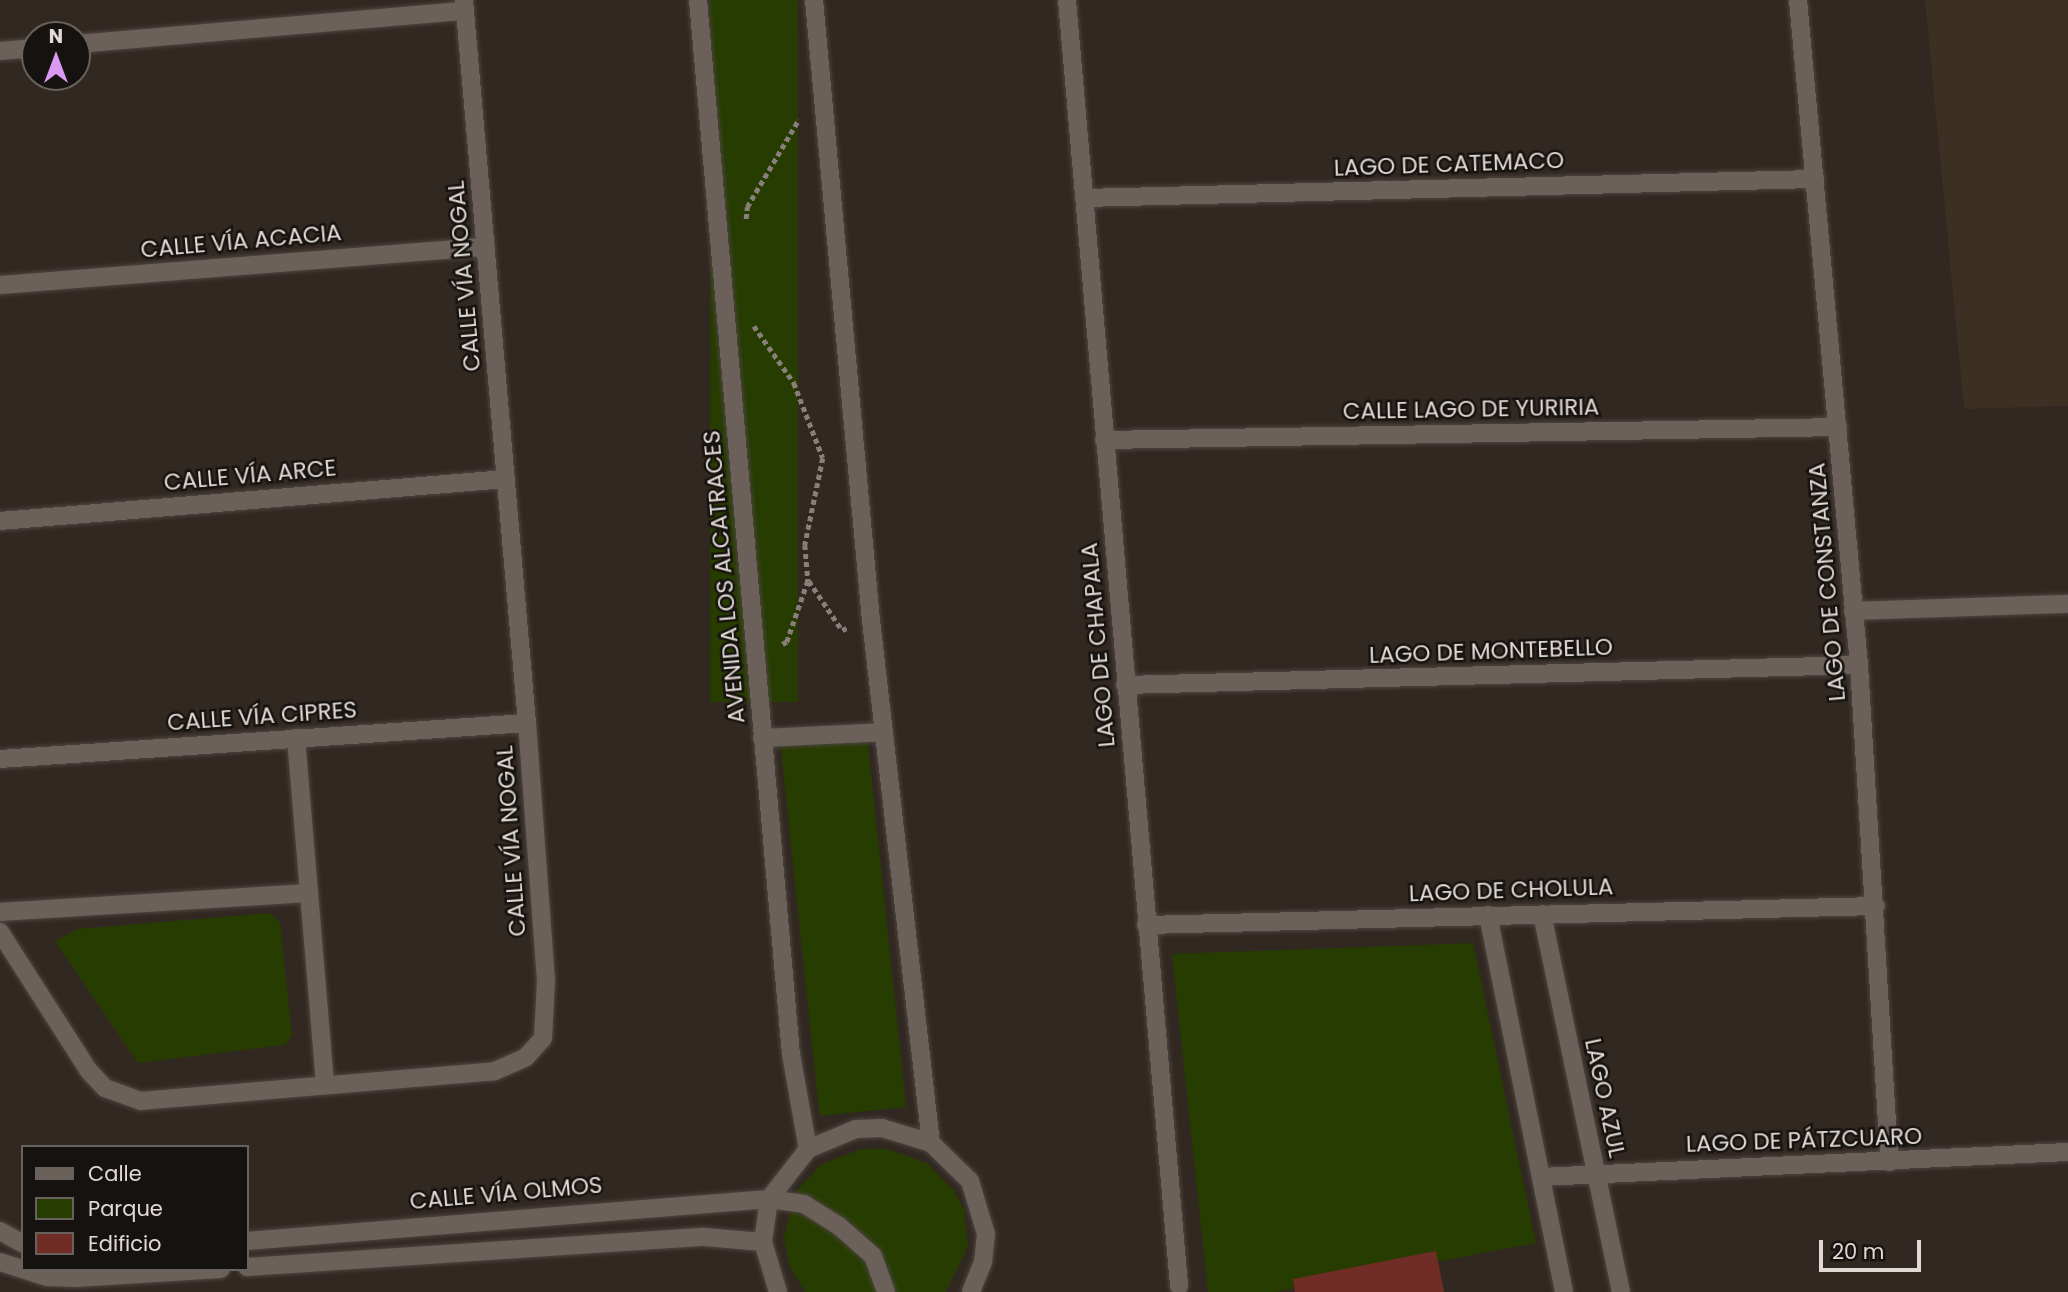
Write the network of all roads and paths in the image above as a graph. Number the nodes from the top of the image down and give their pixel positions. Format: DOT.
graph roads {
  1 [pos="698,0"];
  2 [pos="814,0"];
  3 [pos="1067,0"];
  4 [pos="1798,0"];
  5 [pos="464,5"];
  6 [pos="91,43"];
  7 [pos="21,49"];
  8 [pos="0,51"];
  9 [pos="801,116"];
  10 [pos="1815,179"];
  11 [pos="1083,198"];
  12 [pos="744,234"];
  13 [pos="486,247"];
  14 [pos="0,285"];
  15 [pos="750,322"];
  16 [pos="1838,427"];
  17 [pos="1104,440"];
  18 [pos="505,479"];
  19 [pos="0,521"];
  20 [pos="808,581"];
  21 [pos="2068,604"];
  22 [pos="1853,611"];
  23 [pos="871,620"];
  24 [pos="756,656"];
  25 [pos="1858,665"];
  26 [pos="1125,685"];
  27 [pos="527,723"];
  28 [pos="883,732"];
  29 [pos="296,738"];
  30 [pos="762,738"];
  31 [pos="0,759"];
  32 [pos="309,893"];
  33 [pos="1877,906"];
  34 [pos="0,912"];
  35 [pos="1542,914"];
  36 [pos="1488,915"];
  37 [pos="1146,925"];
  38 [pos="0,932"];
  39 [pos="325,1085"];
  40 [pos="931,1143"];
  41 [pos="808,1149"];
  42 [pos="2068,1152"];
  43 [pos="1889,1161"];
  44 [pos="1596,1172"];
  45 [pos="1541,1177"];
  46 [pos="769,1199"];
  47 [pos="0,1231"];
  48 [pos="248,1241"];
  49 [pos="763,1242"];
  50 [pos="21,1243"];
  51 [pos="0,1262"];
  52 [pos="248,1267"];
  53 [pos="21,1269"];
  54 [pos="28,1271"];
  55 [pos="189,1271"];
  56 [pos="1179,1286"];
  57 [pos="778,1292"];
  58 [pos="886,1292"];
  59 [pos="971,1292"];
  60 [pos="1564,1292"];
  61 [pos="1621,1292"];
  1 -- 24 [label="street, AVENIDA LOS ALCATRACES"];
  2 -- 23 [label="street"];
  3 -- 11 [label="street, LAGO DE CHAPALA"];
  4 -- 10 [label="street, LAGO DE CONSTANZA"];
  5 -- 6 [label="street"];
  5 -- 13 [label="street, CALLE VÍA NOGAL"];
  7 -- 8 [label="street"];
  9 -- 12 [label="path"];
  10 -- 11 [label="street, LAGO DE CATEMACO"];
  10 -- 16 [label="street, LAGO DE CONSTANZA"];
  11 -- 17 [label="street, LAGO DE CHAPALA"];
  13 -- 14 [label="street, CALLE VÍA ACACIA"];
  13 -- 18 [label="street, CALLE VÍA NOGAL"];
  15 -- 20 [label="path"];
  16 -- 17 [label="street, CALLE LAGO DE YURIRIA"];
  16 -- 22 [label="street, LAGO DE CONSTANZA"];
  17 -- 26 [label="street, LAGO DE CHAPALA"];
  18 -- 19 [label="street, CALLE VÍA ARCE"];
  18 -- 27 [label="street, CALLE VÍA NOGAL"];
  20 -- 23 [label="path"];
  20 -- 24 [label="path"];
  21 -- 22 [label="street"];
  22 -- 25 [label="street, LAGO DE CONSTANZA"];
  23 -- 28 [label="street"];
  24 -- 30 [label="street, AVENIDA LOS ALCATRACES"];
  25 -- 26 [label="street, LAGO DE MONTEBELLO"];
  25 -- 33 [label="street, LAGO DE CONSTANZA"];
  26 -- 37 [label="street, LAGO DE CHAPALA"];
  27 -- 29 [label="street, CALLE VÍA CIPRES"];
  27 -- 39 [label="street, CALLE VÍA NOGAL"];
  28 -- 30 [label="street"];
  28 -- 40 [label="street"];
  29 -- 31 [label="street, CALLE VÍA CIPRES"];
  29 -- 32 [label="street"];
  30 -- 41 [label="street, AVENIDA LOS ALCATRACES"];
  32 -- 34 [label="street"];
  32 -- 39 [label="street"];
  33 -- 35 [label="street, LAGO DE CHOLULA"];
  33 -- 43 [label="street, LAGO DE CONSTANZA"];
  35 -- 36 [label="street, LAGO DE CHOLULA"];
  35 -- 44 [label="street, LAGO AZUL"];
  36 -- 37 [label="street, LAGO DE CHOLULA"];
  36 -- 45 [label="street"];
  37 -- 56 [label="street, LAGO DE CHAPALA"];
  38 -- 39 [label="street, CALLE VÍA NOGAL"];
  40 -- 41 [label="street"];
  40 -- 59 [label="street"];
  41 -- 46 [label="street"];
  42 -- 43 [label="street, LAGO DE PÁTZCUARO"];
  43 -- 44 [label="street, LAGO DE PÁTZCUARO"];
  44 -- 45 [label="street, LAGO DE PÁTZCUARO"];
  44 -- 61 [label="street, LAGO AZUL"];
  45 -- 60 [label="street"];
  46 -- 48 [label="street, CALLE VÍA OLMOS"];
  46 -- 49 [label="street"];
  46 -- 58 [label="street"];
  47 -- 50 [label="street"];
  49 -- 52 [label="street"];
  49 -- 57 [label="street"];
  51 -- 53 [label="street"];
  54 -- 55 [label="street"];
}
